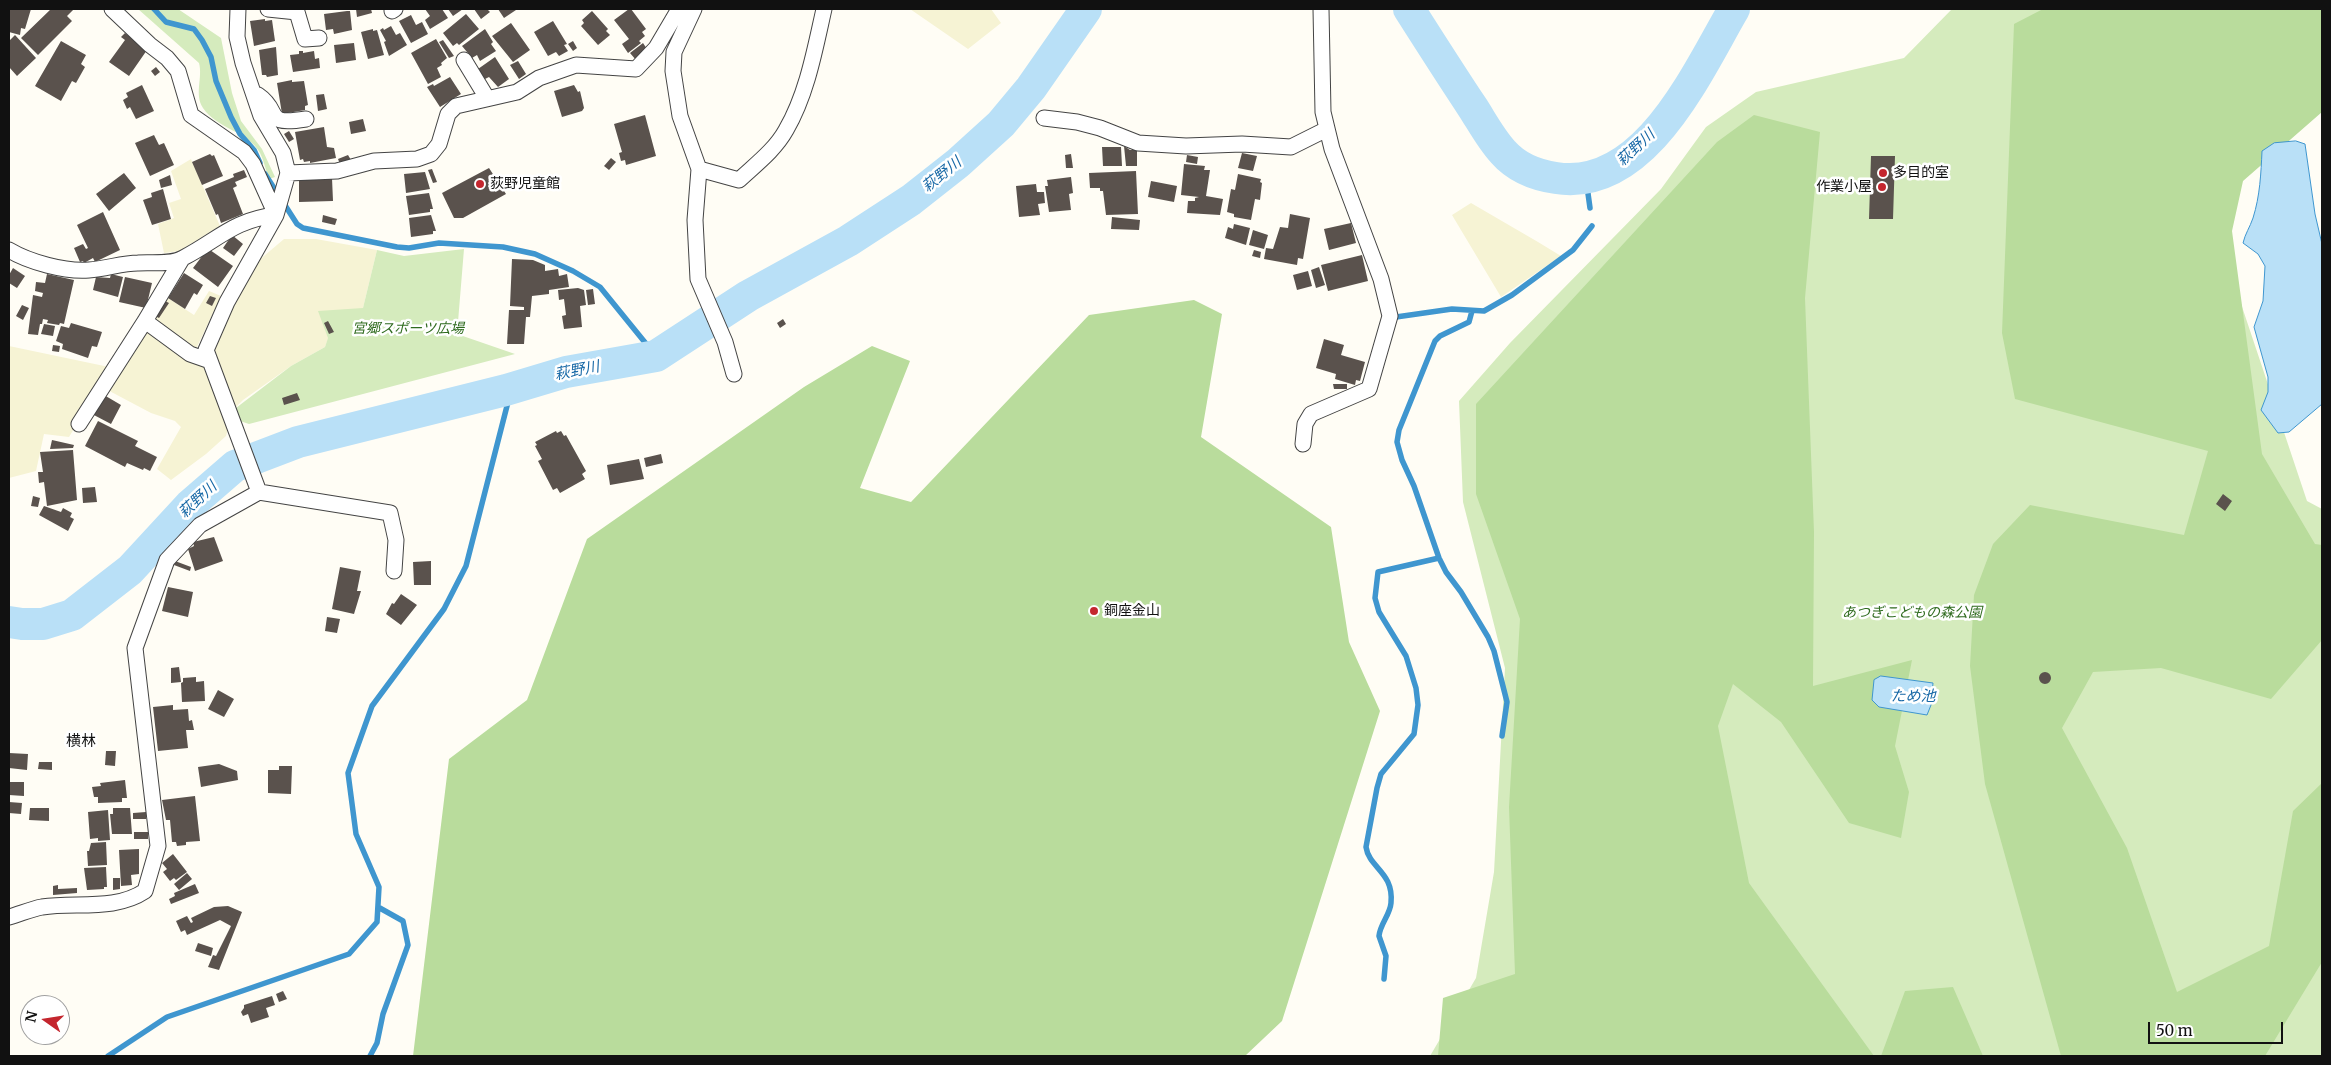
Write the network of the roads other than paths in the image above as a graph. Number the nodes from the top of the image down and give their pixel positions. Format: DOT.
graph roads {
  1 [pos="112,9"];
  2 [pos="238,9"];
  3 [pos="268,9"];
  4 [pos="679,9"];
  5 [pos="694,9"];
  6 [pos="824,9"];
  7 [pos="1321,9"];
  8 [pos="306,39"];
  9 [pos="464,60"];
  10 [pos="253,92"];
  11 [pos="487,98"];
  12 [pos="1044,118"];
  13 [pos="306,119"];
  14 [pos="1327,129"];
  15 [pos="699,169"];
  16 [pos="287,174"];
  17 [pos="277,209"];
  18 [pos="9,250"];
  19 [pos="182,259"];
  20 [pos="145,321"];
  21 [pos="210,361"];
  22 [pos="734,374"];
  23 [pos="78,424"];
  24 [pos="1303,444"];
  25 [pos="257,485"];
  26 [pos="394,571"];
  27 [pos="9,917"];
  1 -- 17 [label="street"];
  2 -- 10 [label="street"];
  3 -- 8 [label="street"];
  4 -- 11 [label="street"];
  5 -- 15 [label="street"];
  6 -- 15 [label="street"];
  7 -- 14 [label="street"];
  9 -- 11 [label="street"];
  10 -- 13 [label="street"];
  10 -- 16 [label="street"];
  11 -- 16 [label="street"];
  12 -- 14 [label="street"];
  14 -- 24 [label="street"];
  15 -- 22 [label="street"];
  16 -- 17 [label="street"];
  17 -- 19 [label="street"];
  17 -- 21 [label="street"];
  18 -- 19 [label="street"];
  19 -- 20 [label="street"];
  20 -- 21 [label="street"];
  20 -- 23 [label="street"];
  21 -- 25 [label="street"];
  25 -- 26 [label="street"];
  25 -- 27 [label="street"];
}
